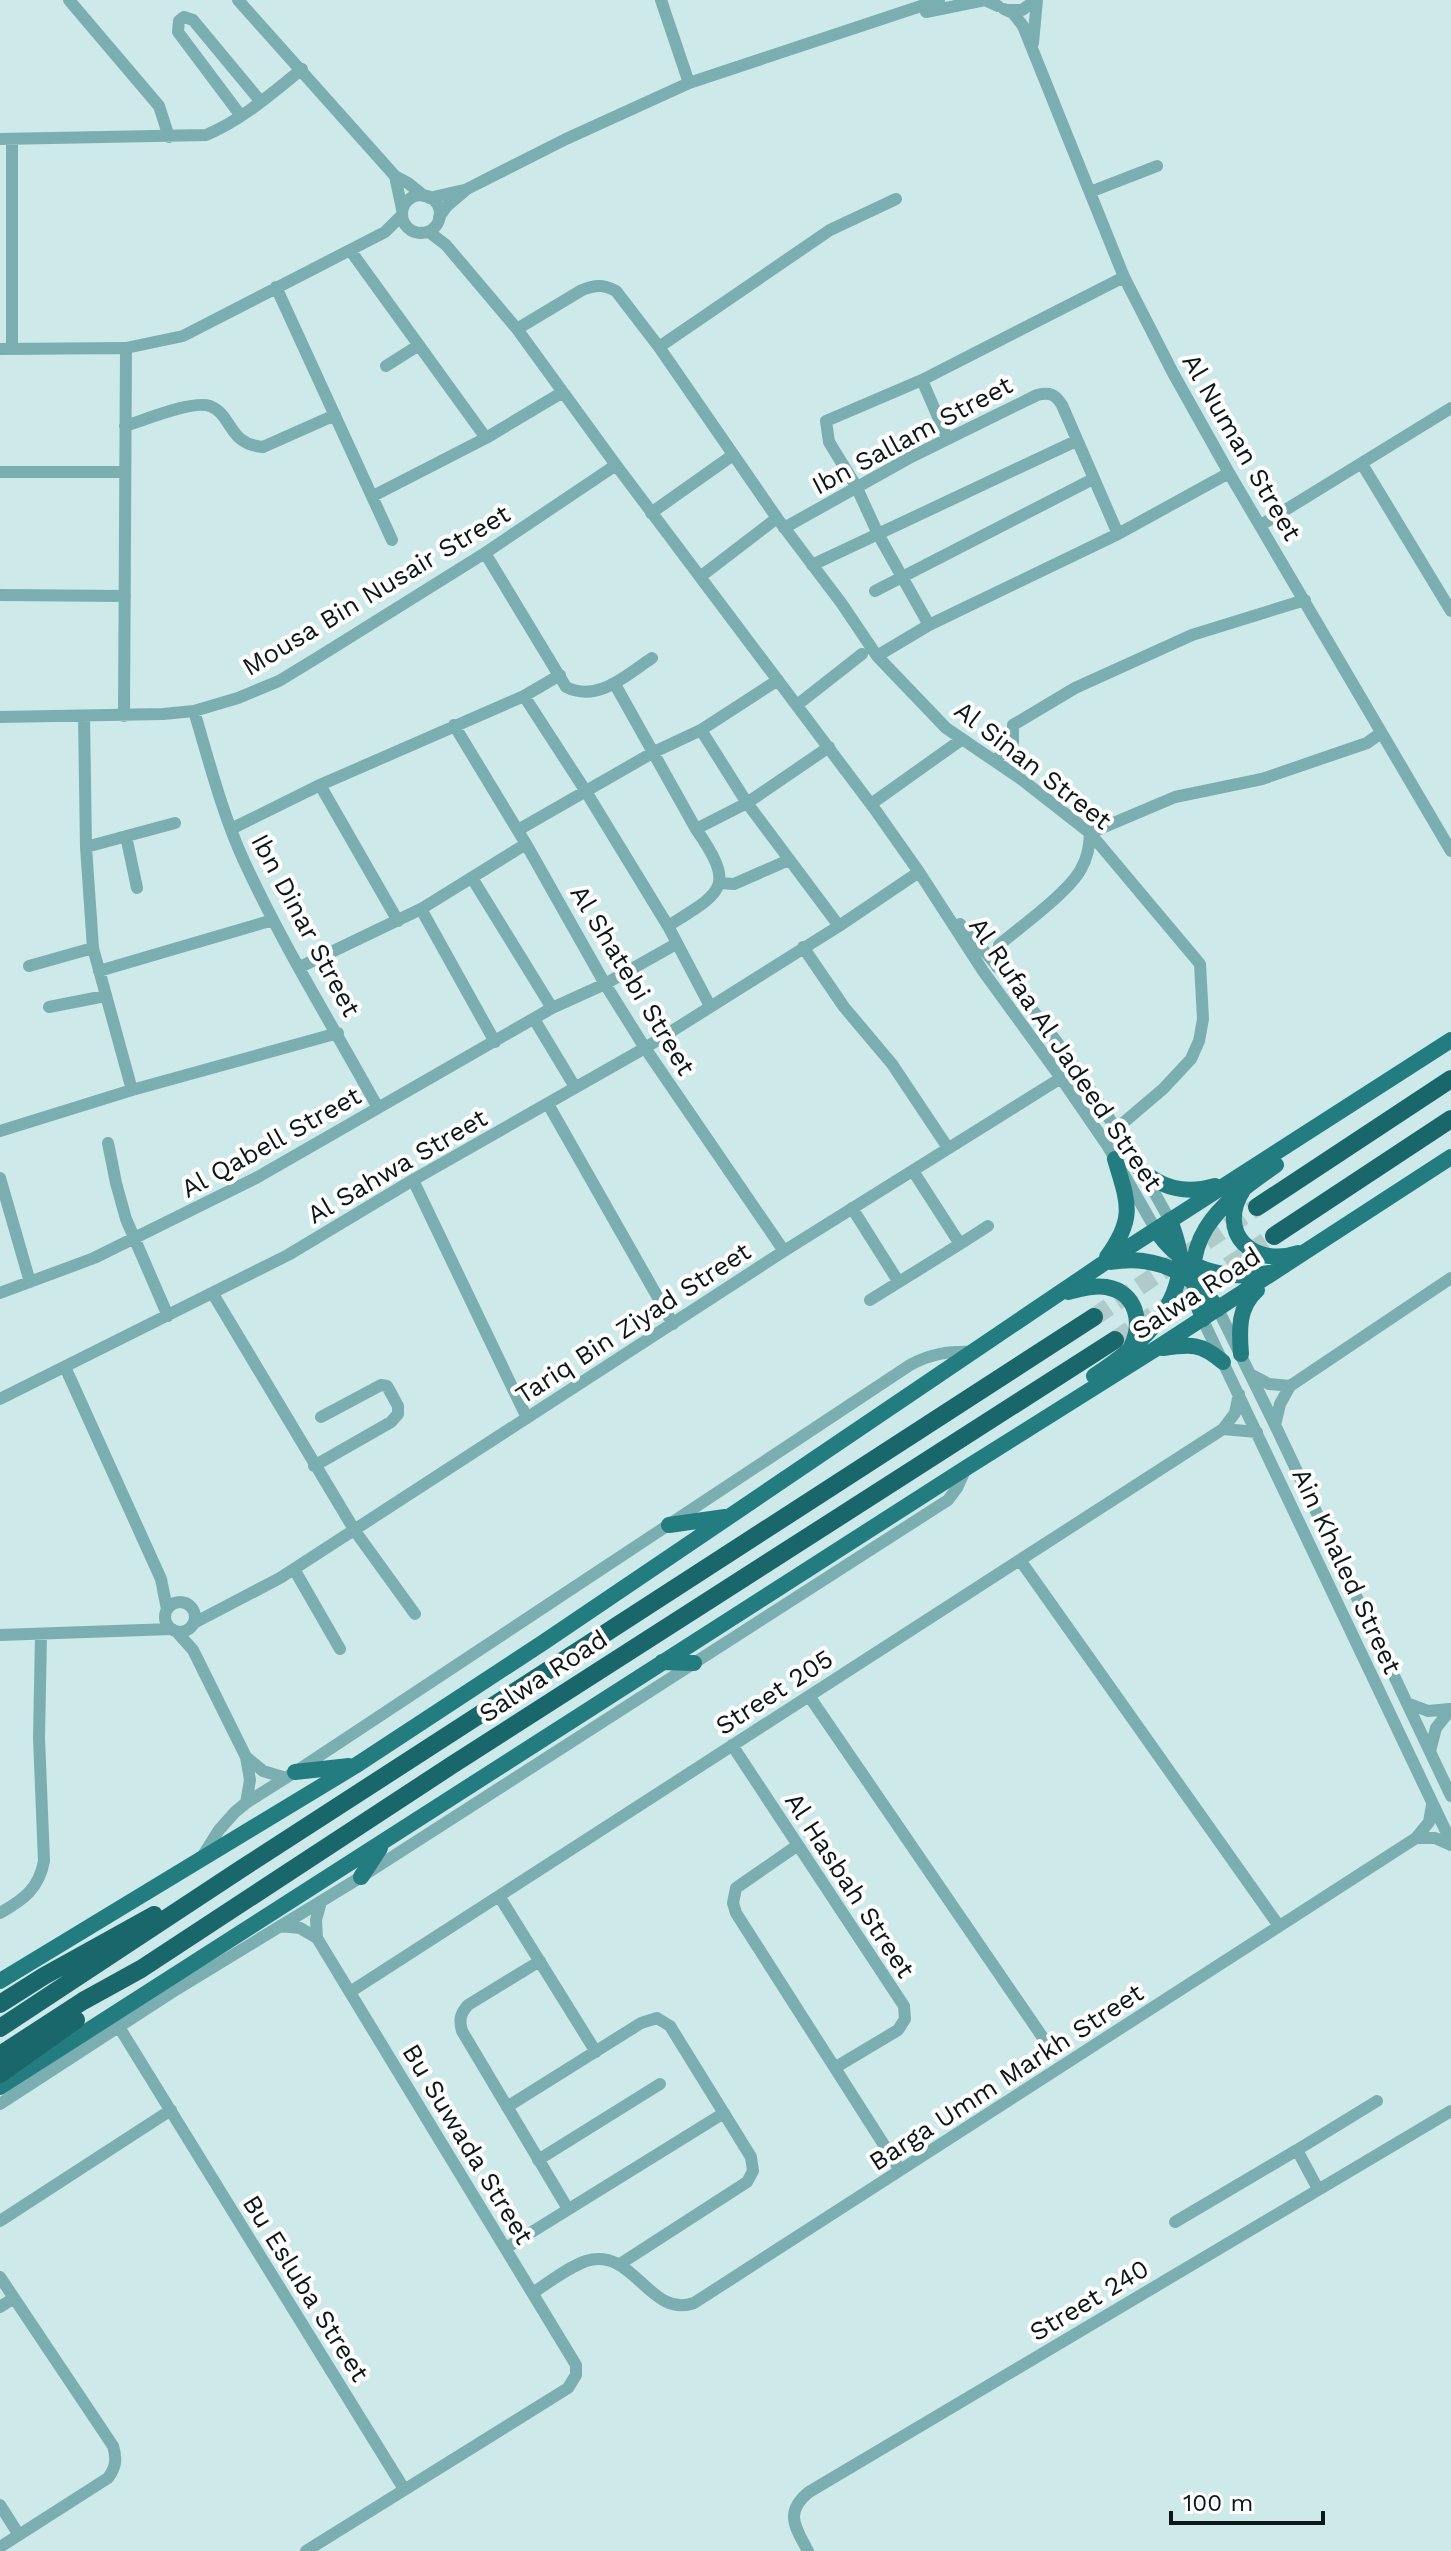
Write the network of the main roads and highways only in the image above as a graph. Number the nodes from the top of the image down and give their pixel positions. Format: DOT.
graph roads {
  1 [pos="1451,1040"];
  2 [pos="1451,1079"];
  3 [pos="1451,1119"];
  4 [pos="1451,1157"];
  5 [pos="1115,1159"];
  6 [pos="1138,1167"];
  7 [pos="1239,1183"];
  8 [pos="1257,1207"];
  9 [pos="1163,1225"];
  10 [pos="1274,1236"];
  11 [pos="1312,1249"];
  12 [pos="1101,1265"];
  13 [pos="1186,1269"];
  14 [pos="1276,1272"];
  15 [pos="1057,1295"];
  16 [pos="1218,1309"];
  17 [pos="1094,1317"];
  18 [pos="1203,1319"];
  19 [pos="1123,1344"];
  20 [pos="1157,1348"];
  21 [pos="1241,1354"];
  22 [pos="1223,1362"];
  23 [pos="966,1468"];
  24 [pos="731,1516"];
  25 [pos="669,1525"];
  26 [pos="662,1662"];
  27 [pos="694,1663"];
  28 [pos="355,1766"];
  29 [pos="290,1775"];
  30 [pos="384,1841"];
  31 [pos="238,1871"];
  32 [pos="361,1877"];
  33 [pos="141,1969"];
  34 [pos="0,1981"];
  35 [pos="177,1989"];
  36 [pos="142,1996"];
  37 [pos="0,2004"];
  38 [pos="0,2028"];
  39 [pos="0,2055"];
  40 [pos="0,2074"];
  41 [pos="0,2087"];
  1 -- 7 [label="main road"];
  2 -- 8 [label="highway, Salwa Road"];
  3 -- 10 [label="highway, Salwa Road"];
  4 -- 11 [label="main road, Salwa Road"];
  5 -- 12 [label="main road"];
  6 -- 7 [label="main road"];
  7 -- 9 [label="main road, Salwa Road"];
  7 -- 11 [label="main road"];
  7 -- 13 [label="main road"];
  9 -- 12 [label="main road, Salwa Road"];
  9 -- 13 [label="main road"];
  11 -- 14 [label="main road, Salwa Road"];
  12 -- 13 [label="main road"];
  12 -- 15 [label="main road, Salwa Road"];
  13 -- 14 [label="main road"];
  13 -- 16 [label="main road"];
  13 -- 18 [label="main road"];
  13 -- 19 [label="main road"];
  14 -- 16 [label="main road, Salwa Road"];
  14 -- 21 [label="main road"];
  15 -- 19 [label="main road"];
  15 -- 24 [label="main road, Salwa Road"];
  16 -- 18 [label="main road, Salwa Road"];
  17 -- 31 [label="highway, Salwa Road"];
  18 -- 20 [label="main road, Salwa Road"];
  19 -- 23 [label="main road"];
  19 -- 33 [label="highway, Salwa Road"];
  20 -- 22 [label="main road"];
  20 -- 23 [label="main road, Salwa Road"];
  23 -- 26 [label="main road, Salwa Road"];
  24 -- 25 [label="main road"];
  24 -- 28 [label="main road, Salwa Road"];
  26 -- 27 [label="main road"];
  26 -- 30 [label="main road, Salwa Road"];
  28 -- 29 [label="main road"];
  28 -- 34 [label="main road, Salwa Road"];
  30 -- 32 [label="main road"];
  30 -- 36 [label="main road, Salwa Road"];
  31 -- 37 [label="highway"];
  31 -- 38 [label="highway, Salwa Road"];
  33 -- 39 [label="highway, Salwa Road"];
  33 -- 40 [label="highway"];
  35 -- 36 [label="main road"];
  36 -- 41 [label="main road, Salwa Road"];
}
